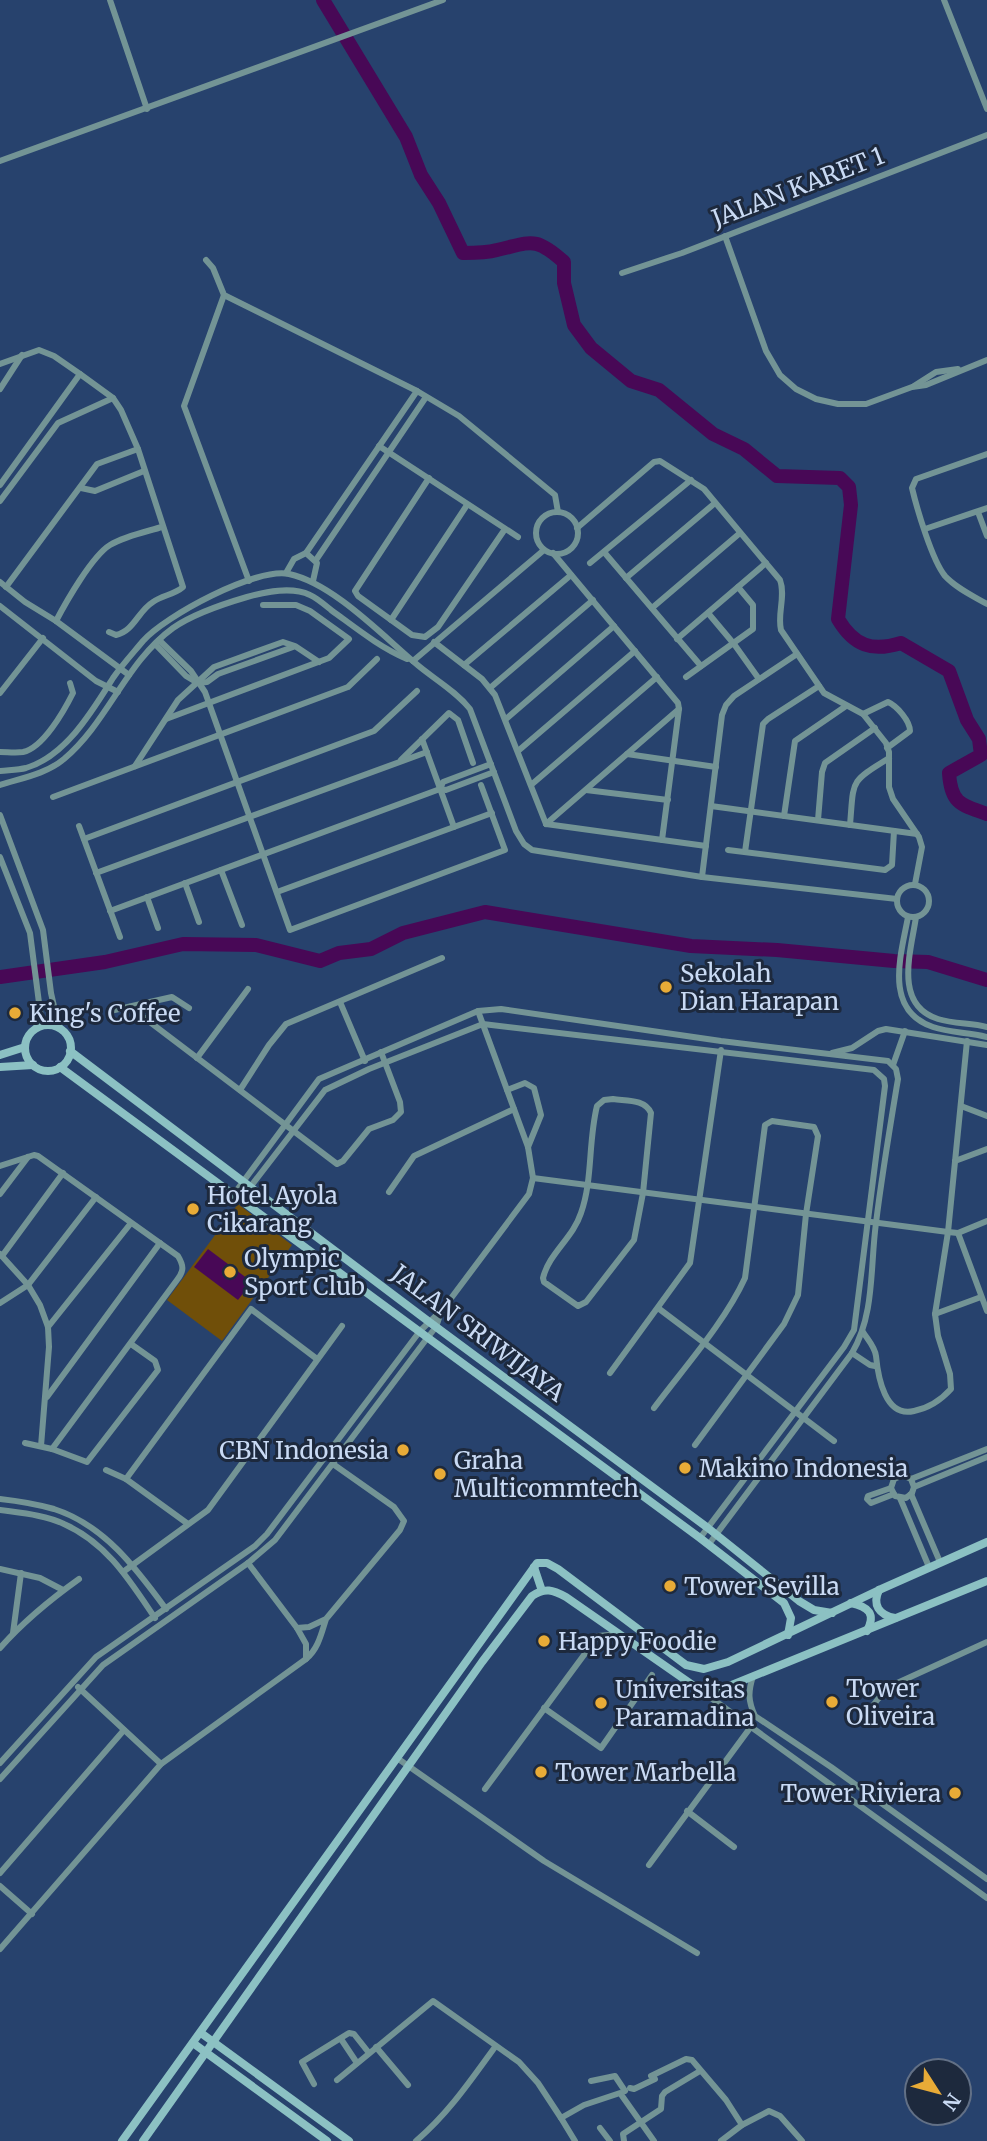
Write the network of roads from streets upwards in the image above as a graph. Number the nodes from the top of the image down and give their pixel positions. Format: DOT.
graph roads {
  1 [pos="110,0"];
  2 [pos="443,0"];
  3 [pos="944,0"];
  4 [pos="148,109"];
  5 [pos="987,109"];
  6 [pos="987,135"];
  7 [pos="0,161"];
  8 [pos="726,236"];
  9 [pos="206,260"];
  10 [pos="622,273"];
  11 [pos="224,295"];
  12 [pos="23,355"];
  13 [pos="987,360"];
  14 [pos="0,364"];
  15 [pos="80,373"];
  16 [pos="0,389"];
  17 [pos="417,391"];
  18 [pos="426,397"];
  19 [pos="113,398"];
  20 [pos="51,412"];
  21 [pos="58,423"];
  22 [pos="379,446"];
  23 [pos="138,449"];
  24 [pos="389,453"];
  25 [pos="987,454"];
  26 [pos="144,471"];
  27 [pos="429,478"];
  28 [pos="691,480"];
  29 [pos="0,485"];
  30 [pos="81,488"];
  31 [pos="0,501"];
  32 [pos="715,503"];
  33 [pos="467,505"];
  34 [pos="987,509"];
  35 [pos="558,512"];
  36 [pos="978,512"];
  37 [pos="162,527"];
  38 [pos="505,528"];
  39 [pos="577,528"];
  40 [pos="925,529"];
  41 [pos="740,533"];
  42 [pos="987,536"];
  43 [pos="518,537"];
  44 [pos="544,550"];
  45 [pos="604,552"];
  46 [pos="306,553"];
  47 [pos="553,553"];
  48 [pos="316,560"];
  49 [pos="590,563"];
  50 [pos="766,563"];
  51 [pos="286,573"];
  52 [pos="571,575"];
  53 [pos="626,578"];
  54 [pos="249,581"];
  55 [pos="313,581"];
  56 [pos="0,582"];
  57 [pos="6,587"];
  58 [pos="738,587"];
  59 [pos="593,600"];
  60 [pos="987,604"];
  61 [pos="263,605"];
  62 [pos="0,606"];
  63 [pos="652,608"];
  64 [pos="708,613"];
  65 [pos="391,620"];
  66 [pos="56,621"];
  67 [pos="614,626"];
  68 [pos="109,632"];
  69 [pos="43,638"];
  70 [pos="677,639"];
  71 [pos="157,642"];
  72 [pos="434,642"];
  73 [pos="734,644"];
  74 [pos="635,651"];
  75 [pos="797,654"];
  76 [pos="377,659"];
  77 [pos="412,661"];
  78 [pos="319,662"];
  79 [pos="464,665"];
  80 [pos="701,666"];
  81 [pos="120,668"];
  82 [pos="129,675"];
  83 [pos="657,677"];
  84 [pos="686,677"];
  85 [pos="759,679"];
  86 [pos="70,683"];
  87 [pos="198,683"];
  88 [pos="819,686"];
  89 [pos="108,688"];
  90 [pos="490,688"];
  91 [pos="417,691"];
  92 [pos="118,692"];
  93 [pos="0,693"];
  94 [pos="209,703"];
  95 [pos="846,706"];
  96 [pos="679,709"];
  97 [pos="863,714"];
  98 [pos="166,719"];
  99 [pos="506,719"];
  100 [pos="875,728"];
  101 [pos="220,734"];
  102 [pos="422,739"];
  103 [pos="887,748"];
  104 [pos="427,751"];
  105 [pos="518,751"];
  106 [pos="0,752"];
  107 [pos="627,754"];
  108 [pos="889,758"];
  109 [pos="673,760"];
  110 [pos="400,761"];
  111 [pos="473,763"];
  112 [pos="491,764"];
  113 [pos="135,766"];
  114 [pos="716,766"];
  115 [pos="0,771"];
  116 [pos="494,772"];
  117 [pos="237,782"];
  118 [pos="0,785"];
  119 [pos="481,785"];
  120 [pos="531,785"];
  121 [pos="440,789"];
  122 [pos="586,790"];
  123 [pos="52,797"];
  124 [pos="668,800"];
  125 [pos="711,806"];
  126 [pos="751,811"];
  127 [pos="492,813"];
  128 [pos="0,815"];
  129 [pos="250,816"];
  130 [pos="784,816"];
  131 [pos="818,820"];
  132 [pos="546,824"];
  133 [pos="850,825"];
  134 [pos="79,827"];
  135 [pos="454,827"];
  136 [pos="894,831"];
  137 [pos="917,834"];
  138 [pos="84,839"];
  139 [pos="662,840"];
  140 [pos="706,846"];
  141 [pos="728,850"];
  142 [pos="745,852"];
  143 [pos="263,854"];
  144 [pos="0,857"];
  145 [pos="221,870"];
  146 [pos="96,873"];
  147 [pos="702,877"];
  148 [pos="185,883"];
  149 [pos="915,884"];
  150 [pos="277,892"];
  151 [pos="147,897"];
  152 [pos="897,899"];
  153 [pos="110,911"];
  154 [pos="912,917"];
  155 [pos="199,922"];
  156 [pos="242,925"];
  157 [pos="158,928"];
  158 [pos="120,937"];
  159 [pos="442,958"];
  160 [pos="248,989"];
  161 [pos="340,1002"];
  162 [pos="130,1007"];
  163 [pos="190,1008"];
  164 [pos="110,1011"];
  165 [pos="478,1011"];
  166 [pos="483,1024"];
  167 [pos="41,1026"];
  168 [pos="987,1027"];
  169 [pos="59,1028"];
  170 [pos="905,1031"];
  171 [pos="987,1037"];
  172 [pos="721,1041"];
  173 [pos="967,1041"];
  174 [pos="987,1045"];
  175 [pos="25,1047"];
  176 [pos="70,1051"];
  177 [pos="381,1052"];
  178 [pos="721,1052"];
  179 [pos="829,1054"];
  180 [pos="0,1055"];
  181 [pos="197,1058"];
  182 [pos="364,1059"];
  183 [pos="385,1063"];
  184 [pos="33,1065"];
  185 [pos="0,1067"];
  186 [pos="61,1067"];
  187 [pos="895,1067"];
  188 [pos="369,1069"];
  189 [pos="240,1090"];
  190 [pos="507,1090"];
  191 [pos="961,1106"];
  192 [pos="514,1109"];
  193 [pos="987,1116"];
  194 [pos="284,1125"];
  195 [pos="293,1132"];
  196 [pos="528,1147"];
  197 [pos="987,1149"];
  198 [pos="29,1156"];
  199 [pos="955,1161"];
  200 [pos="0,1166"];
  201 [pos="63,1173"];
  202 [pos="533,1178"];
  203 [pos="247,1185"];
  204 [pos="588,1185"];
  205 [pos="389,1192"];
  206 [pos="643,1193"];
  207 [pos="0,1194"];
  208 [pos="96,1197"];
  209 [pos="238,1197"];
  210 [pos="700,1200"];
  211 [pos="753,1207"];
  212 [pos="806,1214"];
  213 [pos="987,1221"];
  214 [pos="131,1223"];
  215 [pos="867,1223"];
  216 [pos="875,1224"];
  217 [pos="948,1232"];
  218 [pos="958,1233"];
  219 [pos="160,1243"];
  220 [pos="1,1254"];
  221 [pos="28,1285"];
  222 [pos="981,1297"];
  223 [pos="0,1303"];
  224 [pos="658,1308"];
  225 [pos="987,1311"];
  226 [pos="935,1314"];
  227 [pos="432,1324"];
  228 [pos="342,1326"];
  229 [pos="48,1327"];
  230 [pos="420,1331"];
  231 [pos="863,1332"];
  232 [pos="425,1341"];
  233 [pos="703,1343"];
  234 [pos="131,1344"];
  235 [pos="852,1353"];
  236 [pos="317,1359"];
  237 [pos="875,1366"];
  238 [pos="610,1373"];
  239 [pos="746,1375"];
  240 [pos="46,1398"];
  241 [pos="653,1408"];
  242 [pos="795,1411"];
  243 [pos="803,1418"];
  244 [pos="834,1441"];
  245 [pos="25,1443"];
  246 [pos="695,1445"];
  247 [pos="41,1446"];
  248 [pos="52,1449"];
  249 [pos="987,1449"];
  250 [pos="987,1457"];
  251 [pos="333,1464"];
  252 [pos="106,1470"];
  253 [pos="126,1479"];
  254 [pos="912,1487"];
  255 [pos="895,1493"];
  256 [pos="0,1499"];
  257 [pos="0,1510"];
  258 [pos="188,1524"];
  259 [pos="86,1525"];
  260 [pos="710,1525"];
  261 [pos="719,1531"];
  262 [pos="80,1534"];
  263 [pos="700,1538"];
  264 [pos="987,1542"];
  265 [pos="709,1544"];
  266 [pos="940,1562"];
  267 [pos="248,1563"];
  268 [pos="132,1564"];
  269 [pos="534,1567"];
  270 [pos="929,1567"];
  271 [pos="0,1569"];
  272 [pos="123,1572"];
  273 [pos="21,1573"];
  274 [pos="79,1579"];
  275 [pos="987,1581"];
  276 [pos="879,1590"];
  277 [pos="63,1591"];
  278 [pos="542,1591"];
  279 [pos="851,1603"];
  280 [pos="165,1608"];
  281 [pos="832,1613"];
  282 [pos="154,1616"];
  283 [pos="172,1617"];
  284 [pos="895,1618"];
  285 [pos="326,1619"];
  286 [pos="160,1625"];
  287 [pos="297,1628"];
  288 [pos="867,1631"];
  289 [pos="13,1633"];
  290 [pos="618,1634"];
  291 [pos="788,1635"];
  292 [pos="987,1642"];
  293 [pos="0,1648"];
  294 [pos="306,1659"];
  295 [pos="652,1675"];
  296 [pos="753,1675"];
  297 [pos="72,1682"];
  298 [pos="79,1689"];
  299 [pos="707,1695"];
  300 [pos="544,1708"];
  301 [pos="861,1721"];
  302 [pos="750,1728"];
  303 [pos="124,1730"];
  304 [pos="397,1758"];
  305 [pos="0,1763"];
  306 [pos="161,1764"];
  307 [pos="408,1767"];
  308 [pos="0,1779"];
  309 [pos="485,1789"];
  310 [pos="687,1811"];
  311 [pos="734,1847"];
  312 [pos="954,1855"];
  313 [pos="649,1865"];
  314 [pos="944,1868"];
  315 [pos="0,1873"];
  316 [pos="987,1879"];
  317 [pos="0,1886"];
  318 [pos="987,1898"];
  319 [pos="32,1914"];
  320 [pos="0,1949"];
  321 [pos="697,1953"];
  322 [pos="201,2033"];
  323 [pos="341,2039"];
  324 [pos="214,2042"];
  325 [pos="194,2043"];
  326 [pos="376,2047"];
  327 [pos="495,2047"];
  328 [pos="206,2053"];
  329 [pos="369,2053"];
  330 [pos="357,2063"];
  331 [pos="700,2071"];
  332 [pos="337,2080"];
  333 [pos="591,2081"];
  334 [pos="314,2084"];
  335 [pos="408,2085"];
  336 [pos="627,2090"];
  337 [pos="561,2118"];
  338 [pos="641,2123"];
  339 [pos="742,2125"];
  340 [pos="600,2128"];
  341 [pos="122,2141"];
  342 [pos="143,2141"];
  343 [pos="327,2141"];
  344 [pos="349,2141"];
  345 [pos="416,2141"];
  346 [pos="575,2141"];
  347 [pos="610,2141"];
  348 [pos="624,2141"];
  349 [pos="654,2141"];
  350 [pos="720,2141"];
  351 [pos="802,2141"];
  1 -- 4 [label="street"];
  2 -- 4 [label="street"];
  3 -- 5 [label="street"];
  4 -- 7 [label="street"];
  6 -- 8 [label="street, JALAN KARET 1"];
  8 -- 10 [label="street, JALAN KARET 1"];
  8 -- 13 [label="street"];
  9 -- 11 [label="street"];
  11 -- 17 [label="street"];
  11 -- 54 [label="street"];
  12 -- 14 [label="street"];
  12 -- 15 [label="street"];
  12 -- 16 [label="street"];
  15 -- 19 [label="street"];
  15 -- 20 [label="street"];
  17 -- 18 [label="street"];
  17 -- 22 [label="street"];
  18 -- 24 [label="street"];
  18 -- 35 [label="street"];
  19 -- 21 [label="street"];
  19 -- 23 [label="street"];
  20 -- 21 [label="street"];
  20 -- 29 [label="street"];
  21 -- 31 [label="street"];
  22 -- 24 [label="street"];
  22 -- 46 [label="street"];
  23 -- 26 [label="street"];
  23 -- 30 [label="street"];
  24 -- 27 [label="street"];
  24 -- 48 [label="street"];
  25 -- 40 [label="street"];
  26 -- 30 [label="street"];
  26 -- 37 [label="street"];
  27 -- 33 [label="street"];
  27 -- 65 [label="street"];
  28 -- 32 [label="street"];
  28 -- 39 [label="street"];
  28 -- 45 [label="street"];
  30 -- 57 [label="street"];
  32 -- 41 [label="street"];
  32 -- 53 [label="street"];
  33 -- 38 [label="street"];
  33 -- 65 [label="street"];
  34 -- 36 [label="street"];
  35 -- 39 [label="street"];
  35 -- 44 [label="street"];
  36 -- 40 [label="street"];
  36 -- 42 [label="street"];
  37 -- 66 [label="street"];
  37 -- 68 [label="street"];
  38 -- 43 [label="street"];
  38 -- 65 [label="street"];
  39 -- 47 [label="street"];
  40 -- 60 [label="street"];
  41 -- 50 [label="street"];
  41 -- 63 [label="street"];
  44 -- 47 [label="street"];
  44 -- 72 [label="street"];
  45 -- 49 [label="street"];
  45 -- 53 [label="street"];
  46 -- 48 [label="street"];
  46 -- 51 [label="street"];
  47 -- 52 [label="street"];
  48 -- 55 [label="street"];
  50 -- 58 [label="street"];
  50 -- 75 [label="street"];
  51 -- 54 [label="street"];
  51 -- 55 [label="street"];
  52 -- 59 [label="street"];
  52 -- 79 [label="street"];
  53 -- 63 [label="street"];
  54 -- 81 [label="street"];
  55 -- 77 [label="street"];
  56 -- 57 [label="street"];
  57 -- 66 [label="street"];
  58 -- 64 [label="street"];
  58 -- 73 [label="street"];
  59 -- 67 [label="street"];
  59 -- 90 [label="street"];
  61 -- 78 [label="street"];
  62 -- 69 [label="street"];
  63 -- 70 [label="street"];
  64 -- 70 [label="street"];
  64 -- 73 [label="street"];
  66 -- 81 [label="street"];
  67 -- 74 [label="street"];
  67 -- 99 [label="street"];
  69 -- 89 [label="street"];
  69 -- 93 [label="street"];
  70 -- 80 [label="street"];
  71 -- 77 [label="street"];
  71 -- 82 [label="street"];
  71 -- 87 [label="street"];
  72 -- 77 [label="street"];
  72 -- 79 [label="street"];
  73 -- 80 [label="street"];
  73 -- 85 [label="street"];
  74 -- 83 [label="street"];
  74 -- 105 [label="street"];
  75 -- 85 [label="street"];
  75 -- 88 [label="street"];
  76 -- 101 [label="street"];
  77 -- 112 [label="street"];
  78 -- 87 [label="street"];
  78 -- 94 [label="street"];
  79 -- 90 [label="street"];
  80 -- 84 [label="street"];
  81 -- 82 [label="street"];
  81 -- 89 [label="street"];
  82 -- 92 [label="street"];
  83 -- 96 [label="street"];
  83 -- 120 [label="street"];
  85 -- 114 [label="street"];
  86 -- 106 [label="street"];
  87 -- 94 [label="street"];
  87 -- 98 [label="street"];
  88 -- 95 [label="street"];
  88 -- 126 [label="street"];
  89 -- 92 [label="street"];
  89 -- 115 [label="street"];
  90 -- 99 [label="street"];
  91 -- 117 [label="street"];
  92 -- 118 [label="street"];
  94 -- 98 [label="street"];
  94 -- 101 [label="street"];
  95 -- 97 [label="street"];
  95 -- 130 [label="street"];
  96 -- 107 [label="street"];
  96 -- 109 [label="street"];
  97 -- 100 [label="street"];
  97 -- 103 [label="street"];
  98 -- 113 [label="street"];
  99 -- 105 [label="street"];
  100 -- 103 [label="street"];
  100 -- 131 [label="street"];
  101 -- 113 [label="street"];
  101 -- 117 [label="street"];
  102 -- 104 [label="street"];
  102 -- 110 [label="street"];
  102 -- 111 [label="street"];
  103 -- 108 [label="street"];
  104 -- 110 [label="street"];
  104 -- 121 [label="street"];
  105 -- 120 [label="street"];
  107 -- 109 [label="street"];
  107 -- 122 [label="street"];
  108 -- 133 [label="street"];
  108 -- 137 [label="street"];
  109 -- 114 [label="street"];
  109 -- 124 [label="street"];
  110 -- 129 [label="street"];
  112 -- 116 [label="street"];
  112 -- 121 [label="street"];
  113 -- 123 [label="street"];
  114 -- 125 [label="street"];
  116 -- 121 [label="street"];
  116 -- 147 [label="street"];
  117 -- 129 [label="street"];
  117 -- 138 [label="street"];
  119 -- 127 [label="street"];
  120 -- 132 [label="street"];
  121 -- 135 [label="street"];
  121 -- 143 [label="street"];
  122 -- 124 [label="street"];
  122 -- 132 [label="street"];
  124 -- 139 [label="street"];
  125 -- 126 [label="street"];
  125 -- 140 [label="street"];
  126 -- 130 [label="street"];
  126 -- 142 [label="street"];
  127 -- 135 [label="street"];
  127 -- 150 [label="street"];
  128 -- 169 [label="street"];
  129 -- 143 [label="street"];
  129 -- 146 [label="street"];
  130 -- 131 [label="street"];
  131 -- 133 [label="street"];
  132 -- 139 [label="street"];
  133 -- 136 [label="street"];
  134 -- 138 [label="street"];
  135 -- 150 [label="street"];
  136 -- 137 [label="street"];
  136 -- 142 [label="street"];
  137 -- 149 [label="street"];
  138 -- 146 [label="street"];
  139 -- 140 [label="street"];
  140 -- 147 [label="street"];
  141 -- 142 [label="street"];
  143 -- 145 [label="street"];
  143 -- 150 [label="street"];
  144 -- 167 [label="street"];
  145 -- 148 [label="street"];
  145 -- 156 [label="street"];
  146 -- 153 [label="street"];
  147 -- 152 [label="street"];
  148 -- 151 [label="street"];
  148 -- 155 [label="street"];
  149 -- 152 [label="street"];
  149 -- 154 [label="street"];
  151 -- 153 [label="street"];
  151 -- 157 [label="street"];
  152 -- 154 [label="street"];
  153 -- 158 [label="street"];
  154 -- 168 [label="street"];
  154 -- 171 [label="street"];
  159 -- 161 [label="street"];
  160 -- 181 [label="street"];
  161 -- 182 [label="street"];
  161 -- 189 [label="street"];
  162 -- 163 [label="street"];
  162 -- 164 [label="street"];
  162 -- 181 [label="street"];
  165 -- 166 [label="street"];
  165 -- 172 [label="street"];
  165 -- 177 [label="street"];
  166 -- 178 [label="street"];
  166 -- 183 [label="street"];
  166 -- 190 [label="street"];
  167 -- 169 [label="street"];
  167 -- 175 [label="street"];
  169 -- 176 [label="street"];
  170 -- 173 [label="street"];
  170 -- 179 [label="street"];
  170 -- 187 [label="street"];
  172 -- 178 [label="street"];
  172 -- 179 [label="street"];
  173 -- 174 [label="street"];
  173 -- 191 [label="street"];
  175 -- 180 [label="street"];
  175 -- 184 [label="street"];
  176 -- 186 [label="street"];
  176 -- 203 [label="street, JALAN SRIWIJAYA"];
  177 -- 182 [label="street"];
  177 -- 183 [label="street"];
  178 -- 210 [label="street"];
  178 -- 215 [label="street"];
  179 -- 187 [label="street"];
  181 -- 189 [label="street"];
  182 -- 188 [label="street"];
  182 -- 194 [label="street"];
  183 -- 188 [label="street"];
  183 -- 195 [label="street"];
  184 -- 185 [label="street"];
  184 -- 186 [label="street"];
  186 -- 209 [label="street, JALAN SRIWIJAYA"];
  187 -- 216 [label="street"];
  188 -- 195 [label="street"];
  189 -- 194 [label="street"];
  190 -- 192 [label="street"];
  190 -- 196 [label="street"];
  191 -- 193 [label="street"];
  191 -- 199 [label="street"];
  192 -- 196 [label="street"];
  192 -- 205 [label="street"];
  194 -- 195 [label="street"];
  194 -- 203 [label="street"];
  195 -- 203 [label="street"];
  196 -- 202 [label="street"];
  197 -- 199 [label="street"];
  198 -- 200 [label="street"];
  198 -- 201 [label="street"];
  198 -- 207 [label="street"];
  199 -- 217 [label="street"];
  201 -- 208 [label="street"];
  201 -- 220 [label="street"];
  202 -- 204 [label="street"];
  202 -- 227 [label="street"];
  203 -- 209 [label="street"];
  203 -- 227 [label="street, JALAN SRIWIJAYA"];
  204 -- 206 [label="street"];
  204 -- 206 [label="street"];
  204 -- 206 [label="street"];
  206 -- 210 [label="street"];
  208 -- 214 [label="street"];
  208 -- 221 [label="street"];
  209 -- 230 [label="street, JALAN SRIWIJAYA"];
  210 -- 211 [label="street"];
  210 -- 224 [label="street"];
  211 -- 212 [label="street"];
  211 -- 212 [label="street"];
  211 -- 233 [label="street"];
  212 -- 215 [label="street"];
  212 -- 239 [label="street"];
  213 -- 218 [label="street"];
  214 -- 219 [label="street"];
  214 -- 229 [label="street"];
  215 -- 216 [label="street"];
  215 -- 242 [label="street"];
  216 -- 217 [label="street"];
  216 -- 231 [label="street"];
  217 -- 218 [label="street"];
  217 -- 226 [label="street"];
  218 -- 222 [label="street"];
  219 -- 234 [label="street"];
  219 -- 240 [label="street"];
  220 -- 221 [label="street"];
  221 -- 223 [label="street"];
  221 -- 229 [label="street"];
  222 -- 225 [label="street"];
  222 -- 226 [label="street"];
  224 -- 233 [label="street"];
  224 -- 238 [label="street"];
  226 -- 237 [label="street"];
  227 -- 230 [label="street"];
  227 -- 232 [label="street"];
  227 -- 260 [label="street, JALAN SRIWIJAYA"];
  228 -- 236 [label="street"];
  229 -- 240 [label="street"];
  230 -- 232 [label="street, JALAN SRIWIJAYA"];
  230 -- 280 [label="street"];
  231 -- 235 [label="street"];
  231 -- 237 [label="street"];
  232 -- 251 [label="street"];
  232 -- 263 [label="street, JALAN SRIWIJAYA"];
  233 -- 239 [label="street"];
  233 -- 241 [label="street"];
  234 -- 248 [label="street"];
  234 -- 248 [label="street"];
  235 -- 237 [label="street"];
  235 -- 243 [label="street"];
  236 -- 253 [label="street"];
  236 -- 258 [label="street"];
  239 -- 242 [label="street"];
  239 -- 246 [label="street"];
  240 -- 247 [label="street"];
  242 -- 243 [label="street"];
  242 -- 260 [label="street"];
  243 -- 244 [label="street"];
  243 -- 261 [label="street"];
  245 -- 247 [label="street"];
  247 -- 248 [label="street"];
  249 -- 254 [label="street"];
  250 -- 254 [label="street"];
  251 -- 267 [label="street"];
  251 -- 285 [label="street"];
  252 -- 253 [label="street"];
  253 -- 258 [label="street"];
  254 -- 255 [label="street"];
  254 -- 255 [label="street"];
  254 -- 266 [label="street"];
  255 -- 270 [label="street"];
  256 -- 259 [label="street"];
  257 -- 262 [label="street"];
  258 -- 268 [label="street"];
  259 -- 262 [label="street"];
  259 -- 268 [label="street"];
  260 -- 261 [label="street, JALAN SRIWIJAYA"];
  260 -- 263 [label="street"];
  261 -- 265 [label="street"];
  261 -- 281 [label="street, JALAN SRIWIJAYA"];
  262 -- 272 [label="street"];
  263 -- 265 [label="street, JALAN SRIWIJAYA"];
  264 -- 266 [label="street"];
  265 -- 291 [label="street, JALAN SRIWIJAYA"];
  266 -- 270 [label="street"];
  267 -- 283 [label="street"];
  267 -- 287 [label="street"];
  268 -- 272 [label="street"];
  268 -- 280 [label="street"];
  269 -- 278 [label="street"];
  269 -- 291 [label="street"];
  269 -- 304 [label="street"];
  270 -- 276 [label="street"];
  271 -- 273 [label="street"];
  272 -- 282 [label="street"];
  273 -- 277 [label="street"];
  273 -- 289 [label="street"];
  274 -- 277 [label="street"];
  275 -- 284 [label="street"];
  276 -- 279 [label="street"];
  276 -- 284 [label="street"];
  277 -- 289 [label="street"];
  278 -- 290 [label="street"];
  278 -- 307 [label="street"];
  279 -- 281 [label="street"];
  279 -- 288 [label="street"];
  280 -- 282 [label="street"];
  280 -- 283 [label="street"];
  281 -- 291 [label="street"];
  282 -- 286 [label="street"];
  282 -- 297 [label="street"];
  283 -- 286 [label="street"];
  284 -- 288 [label="street"];
  285 -- 287 [label="street"];
  285 -- 294 [label="street"];
  286 -- 298 [label="street"];
  287 -- 294 [label="street"];
  288 -- 296 [label="street"];
  289 -- 293 [label="street"];
  290 -- 299 [label="street"];
  290 -- 300 [label="street"];
  292 -- 301 [label="street"];
  294 -- 306 [label="street"];
  295 -- 300 [label="street"];
  296 -- 299 [label="street"];
  296 -- 312 [label="street"];
  297 -- 298 [label="street"];
  297 -- 305 [label="street"];
  298 -- 303 [label="street"];
  298 -- 308 [label="street"];
  299 -- 302 [label="street"];
  300 -- 309 [label="street"];
  302 -- 310 [label="street"];
  302 -- 314 [label="street"];
  303 -- 306 [label="street"];
  303 -- 315 [label="street"];
  304 -- 307 [label="street"];
  304 -- 322 [label="street"];
  306 -- 319 [label="street"];
  307 -- 321 [label="street"];
  307 -- 324 [label="street"];
  310 -- 311 [label="street"];
  310 -- 313 [label="street"];
  312 -- 314 [label="street"];
  312 -- 316 [label="street"];
  314 -- 318 [label="street"];
  317 -- 319 [label="street"];
  319 -- 320 [label="street"];
  322 -- 324 [label="street"];
  322 -- 325 [label="street"];
  323 -- 329 [label="street"];
  323 -- 330 [label="street"];
  323 -- 334 [label="street"];
  324 -- 328 [label="street"];
  324 -- 344 [label="street"];
  325 -- 328 [label="street"];
  325 -- 341 [label="street"];
  326 -- 327 [label="street"];
  326 -- 329 [label="street"];
  326 -- 335 [label="street"];
  327 -- 337 [label="street"];
  327 -- 345 [label="street"];
  328 -- 342 [label="street"];
  328 -- 343 [label="street"];
  329 -- 330 [label="street"];
  330 -- 332 [label="street"];
  331 -- 336 [label="street"];
  331 -- 338 [label="street"];
  331 -- 339 [label="street"];
  333 -- 336 [label="street"];
  336 -- 337 [label="street"];
  336 -- 338 [label="street"];
  337 -- 346 [label="street"];
  338 -- 348 [label="street"];
  338 -- 349 [label="street"];
  339 -- 350 [label="street"];
  339 -- 351 [label="street"];
  340 -- 347 [label="street"];
}
